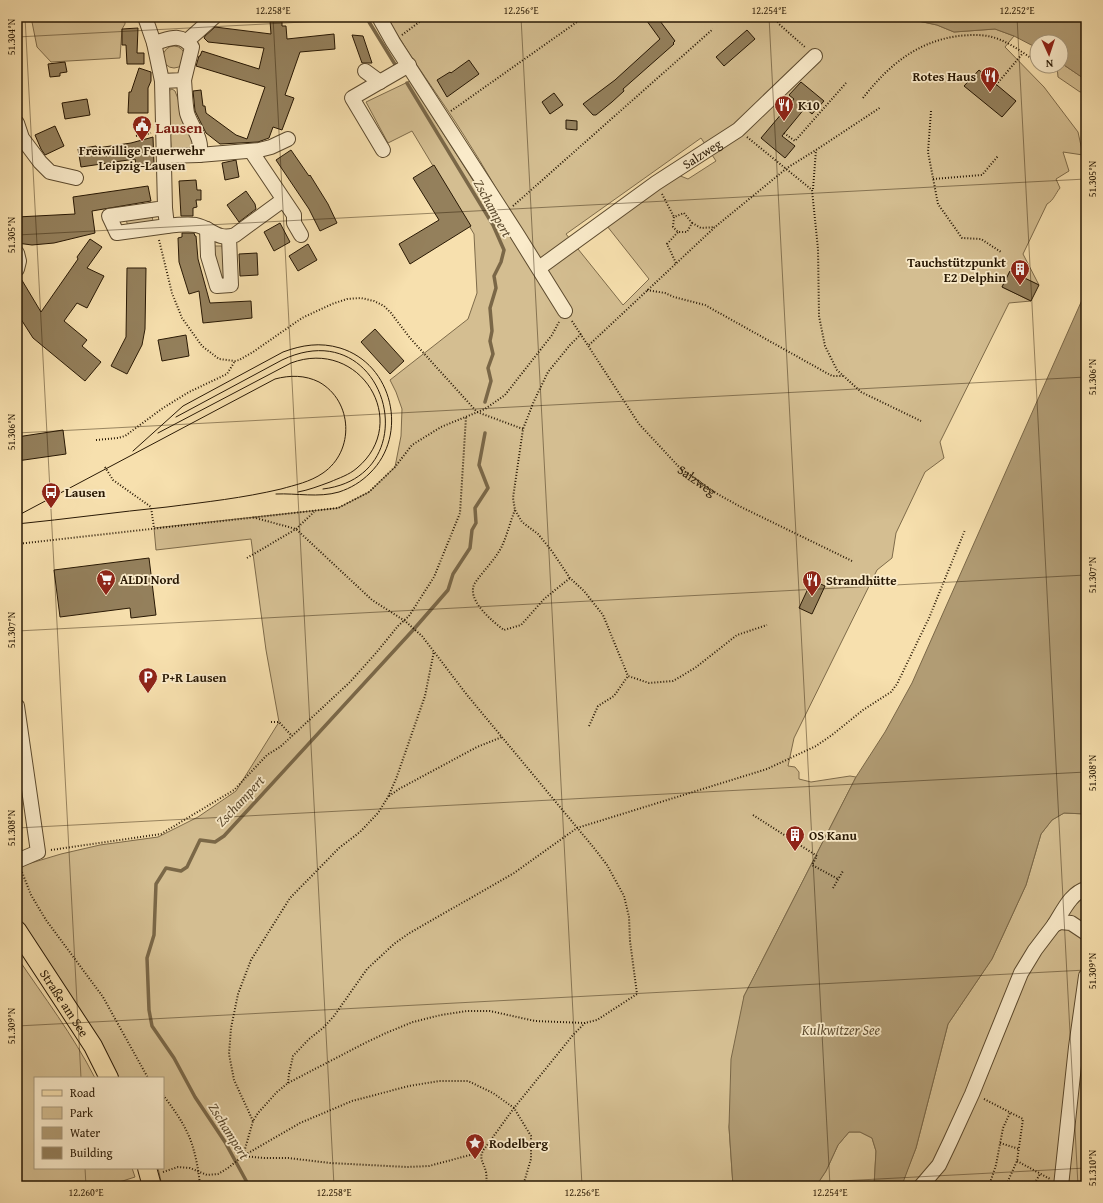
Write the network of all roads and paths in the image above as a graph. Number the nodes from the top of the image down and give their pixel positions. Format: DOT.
graph roads {
  1 [pos="145,17"];
  2 [pos="214,17"];
  3 [pos="379,17"];
  4 [pos="426,17"];
  5 [pos="584,17"];
  6 [pos="774,17"];
  7 [pos="713,29"];
  8 [pos="187,41"];
  9 [pos="393,42"];
  10 [pos="154,43"];
  11 [pos="1023,53"];
  12 [pos="815,56"];
  13 [pos="1029,57"];
  14 [pos="409,65"];
  15 [pos="365,71"];
  16 [pos="184,80"];
  17 [pos="162,81"];
  18 [pos="380,82"];
  19 [pos="846,83"];
  20 [pos="996,85"];
  21 [pos="863,98"];
  22 [pos="881,107"];
  23 [pos="931,111"];
  24 [pos="442,117"];
  25 [pos="17,123"];
  26 [pos="738,130"];
  27 [pos="784,133"];
  28 [pos="288,139"];
  29 [pos="383,150"];
  30 [pos="816,150"];
  31 [pos="251,151"];
  32 [pos="161,154"];
  33 [pos="199,155"];
  34 [pos="998,156"];
  35 [pos="786,168"];
  36 [pos="76,178"];
  37 [pos="933,179"];
  38 [pos="656,183"];
  39 [pos="812,190"];
  40 [pos="283,200"];
  41 [pos="165,208"];
  42 [pos="504,214"];
  43 [pos="674,217"];
  44 [pos="692,223"];
  45 [pos="162,227"];
  46 [pos="715,227"];
  47 [pos="207,230"];
  48 [pos="678,232"];
  49 [pos="301,235"];
  50 [pos="229,237"];
  51 [pos="1001,252"];
  52 [pos="17,253"];
  53 [pos="676,263"];
  54 [pos="539,268"];
  55 [pos="17,269"];
  56 [pos="647,290"];
  57 [pos="565,311"];
  58 [pos="581,334"];
  59 [pos="589,345"];
  60 [pos="235,361"];
  61 [pos="843,376"];
  62 [pos="477,412"];
  63 [pos="466,417"];
  64 [pos="921,421"];
  65 [pos="523,429"];
  66 [pos="96,440"];
  67 [pos="105,467"];
  68 [pos="515,510"];
  69 [pos="314,511"];
  70 [pos="252,517"];
  71 [pos="154,528"];
  72 [pos="296,529"];
  73 [pos="965,530"];
  74 [pos="17,544"];
  75 [pos="247,558"];
  76 [pos="852,560"];
  77 [pos="570,578"];
  78 [pos="405,621"];
  79 [pos="767,625"];
  80 [pos="434,652"];
  81 [pos="628,676"];
  82 [pos="17,706"];
  83 [pos="271,722"];
  84 [pos="589,726"];
  85 [pos="292,736"];
  86 [pos="502,737"];
  87 [pos="388,797"];
  88 [pos="754,815"];
  89 [pos="578,828"];
  90 [pos="38,852"];
  91 [pos="17,861"];
  92 [pos="843,871"];
  93 [pos="838,879"];
  94 [pos="833,888"];
  95 [pos="1086,889"];
  96 [pos="1054,925"];
  97 [pos="17,930"];
  98 [pos="1086,933"];
  99 [pos="1086,976"];
  100 [pos="585,1023"];
  101 [pos="108,1077"];
  102 [pos="147,1077"];
  103 [pos="288,1083"];
  104 [pos="972,1094"];
  105 [pos="164,1097"];
  106 [pos="514,1108"];
  107 [pos="1010,1112"];
  108 [pos="253,1121"];
  109 [pos="1000,1143"];
  110 [pos="485,1148"];
  111 [pos="1019,1148"];
  112 [pos="244,1156"];
  113 [pos="1017,1161"];
  114 [pos="199,1172"];
  115 [pos="1040,1174"];
  116 [pos="149,1177"];
  117 [pos="1007,1183"];
  118 [pos="200,1186"];
  119 [pos="487,1186"];
  120 [pos="523,1186"];
  121 [pos="921,1186"];
  122 [pos="989,1186"];
  123 [pos="1033,1186"];
  124 [pos="1061,1186"];
  1 -- 10 [label="street"];
  2 -- 8 [label="street"];
  3 -- 9 [label="street"];
  4 -- 9 [label="path"];
  5 -- 24 [label="path"];
  6 -- 12 [label="path"];
  7 -- 42 [label="path"];
  8 -- 10 [label="street"];
  8 -- 16 [label="street"];
  9 -- 14 [label="street"];
  10 -- 17 [label="street"];
  11 -- 13 [label="path"];
  11 -- 20 [label="path"];
  11 -- 21 [label="path"];
  12 -- 26 [label="street, Salzweg"];
  14 -- 18 [label="street"];
  14 -- 24 [label="street"];
  15 -- 18 [label="street"];
  16 -- 17 [label="street"];
  16 -- 33 [label="street"];
  17 -- 32 [label="street"];
  18 -- 29 [label="street"];
  19 -- 27 [label="path"];
  22 -- 30 [label="path"];
  23 -- 37 [label="path"];
  24 -- 42 [label="street"];
  25 -- 36 [label="street"];
  26 -- 35 [label="path"];
  26 -- 38 [label="street, Salzweg"];
  28 -- 31 [label="street"];
  30 -- 35 [label="path"];
  30 -- 39 [label="path"];
  31 -- 33 [label="street"];
  31 -- 40 [label="street"];
  32 -- 33 [label="street"];
  32 -- 41 [label="street"];
  34 -- 37 [label="path"];
  35 -- 39 [label="path"];
  35 -- 46 [label="path"];
  37 -- 51 [label="path"];
  38 -- 43 [label="path"];
  38 -- 54 [label="street, Salzweg"];
  39 -- 61 [label="path"];
  40 -- 49 [label="street"];
  40 -- 50 [label="street"];
  41 -- 45 [label="street"];
  41 -- 45 [label="street"];
  42 -- 54 [label="street"];
  43 -- 44 [label="path"];
  43 -- 48 [label="path"];
  44 -- 46 [label="path"];
  44 -- 48 [label="path"];
  45 -- 47 [label="street"];
  45 -- 60 [label="path"];
  46 -- 53 [label="path"];
  47 -- 50 [label="street"];
  47 -- 50 [label="street"];
  48 -- 53 [label="path"];
  52 -- 55 [label="street"];
  53 -- 56 [label="path"];
  54 -- 57 [label="street"];
  56 -- 59 [label="path"];
  56 -- 61 [label="path"];
  57 -- 58 [label="path, Salzweg"];
  57 -- 62 [label="path"];
  58 -- 59 [label="path, Salzweg"];
  58 -- 65 [label="path"];
  59 -- 76 [label="path, Salzweg"];
  60 -- 62 [label="path"];
  60 -- 66 [label="path"];
  61 -- 64 [label="path"];
  62 -- 63 [label="path"];
  62 -- 65 [label="path"];
  63 -- 69 [label="path"];
  63 -- 78 [label="path"];
  65 -- 68 [label="path"];
  67 -- 71 [label="path"];
  68 -- 77 [label="path"];
  68 -- 77 [label="path"];
  69 -- 70 [label="path"];
  69 -- 72 [label="path"];
  70 -- 71 [label="path"];
  70 -- 72 [label="path"];
  71 -- 74 [label="path"];
  72 -- 75 [label="path"];
  72 -- 78 [label="path"];
  73 -- 89 [label="path"];
  77 -- 81 [label="path"];
  78 -- 80 [label="path"];
  78 -- 85 [label="path"];
  79 -- 81 [label="path"];
  80 -- 86 [label="path"];
  80 -- 87 [label="path"];
  81 -- 84 [label="path"];
  82 -- 90 [label="street"];
  83 -- 85 [label="path"];
  85 -- 90 [label="path"];
  86 -- 87 [label="path"];
  86 -- 89 [label="path"];
  87 -- 108 [label="path"];
  88 -- 93 [label="path"];
  89 -- 100 [label="path"];
  89 -- 103 [label="path"];
  90 -- 91 [label="street"];
  91 -- 102 [label="path"];
  92 -- 93 [label="path"];
  93 -- 94 [label="path"];
  95 -- 96 [label="street"];
  96 -- 98 [label="street"];
  96 -- 104 [label="street"];
  97 -- 101 [label="main road, Straße am See"];
  99 -- 124 [label="street"];
  100 -- 103 [label="path"];
  100 -- 106 [label="path"];
  103 -- 108 [label="path"];
  104 -- 107 [label="path"];
  104 -- 121 [label="street"];
  105 -- 114 [label="path"];
  106 -- 110 [label="path"];
  106 -- 112 [label="path"];
  106 -- 120 [label="path"];
  107 -- 109 [label="path"];
  107 -- 111 [label="path"];
  108 -- 112 [label="path"];
  109 -- 111 [label="path"];
  109 -- 122 [label="path"];
  110 -- 112 [label="path"];
  110 -- 119 [label="path"];
  111 -- 113 [label="path"];
  112 -- 114 [label="path"];
  113 -- 115 [label="path"];
  113 -- 117 [label="path"];
  114 -- 116 [label="path"];
  114 -- 118 [label="path"];
  115 -- 123 [label="path"];
  115 -- 124 [label="path"];
}
